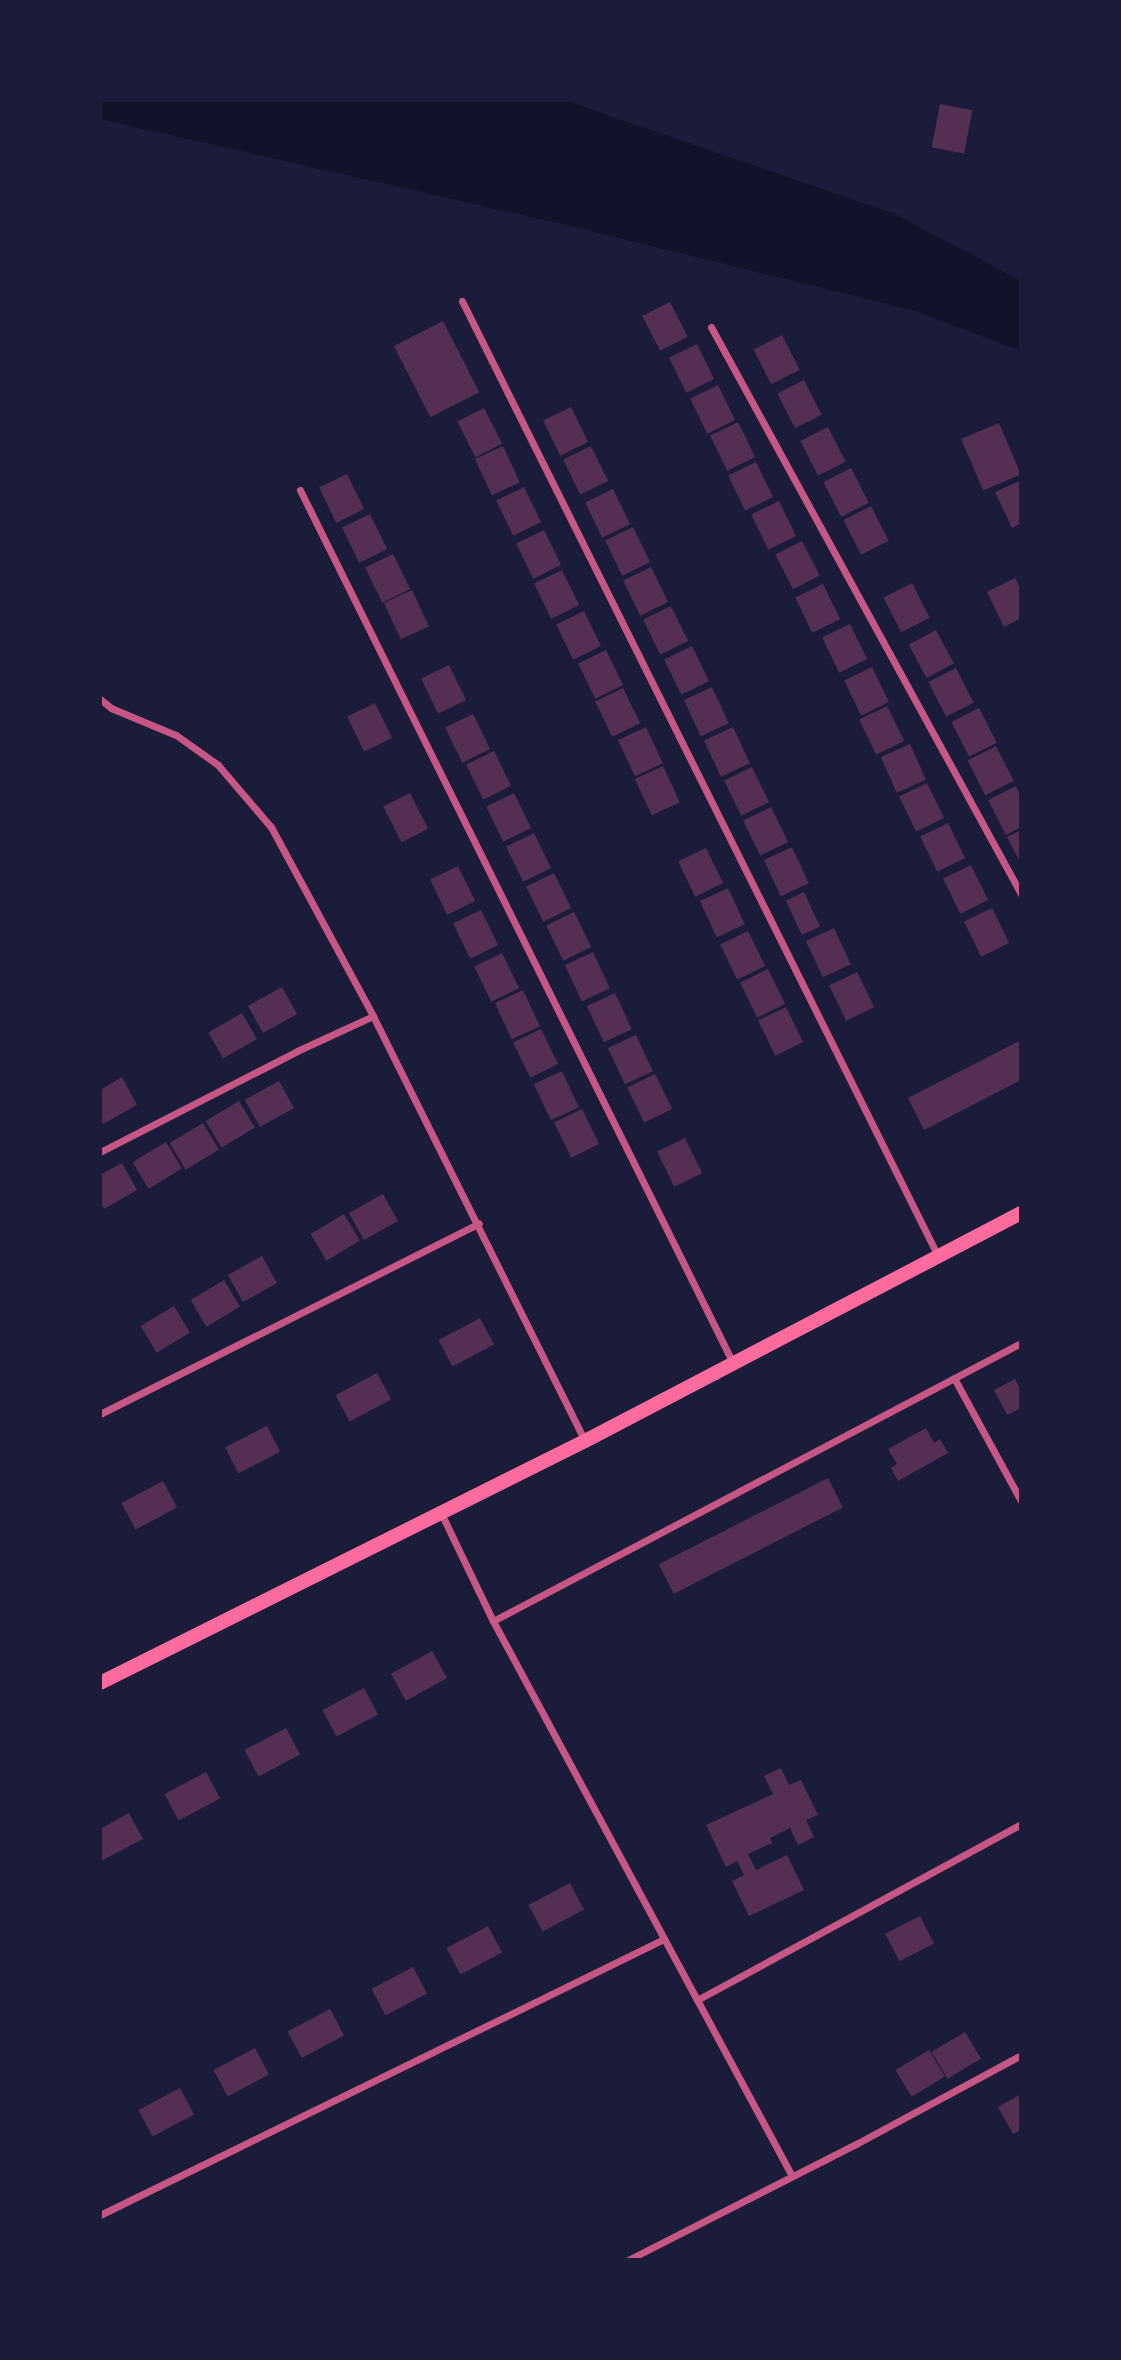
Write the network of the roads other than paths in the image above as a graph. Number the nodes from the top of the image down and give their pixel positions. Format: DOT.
graph roads {
  1 [pos="462,301"];
  2 [pos="711,327"];
  3 [pos="300,490"];
  4 [pos="100,699"];
  5 [pos="1021,894"];
  6 [pos="373,1016"];
  7 [pos="100,1152"];
  8 [pos="1021,1213"];
  9 [pos="479,1223"];
  10 [pos="938,1257"];
  11 [pos="1021,1343"];
  12 [pos="733,1364"];
  13 [pos="954,1378"];
  14 [pos="100,1413"];
  15 [pos="585,1441"];
  16 [pos="1021,1501"];
  17 [pos="441,1512"];
  18 [pos="493,1621"];
  19 [pos="100,1683"];
  20 [pos="1021,1824"];
  21 [pos="664,1939"];
  22 [pos="697,2000"];
  23 [pos="1021,2055"];
  24 [pos="792,2176"];
  25 [pos="100,2215"];
  26 [pos="628,2260"];
  1 -- 10 [label="street"];
  2 -- 5 [label="street"];
  3 -- 12 [label="street"];
  4 -- 6 [label="street"];
  6 -- 7 [label="street"];
  6 -- 9 [label="street"];
  8 -- 10 [label="main road"];
  9 -- 14 [label="street"];
  9 -- 15 [label="street"];
  10 -- 12 [label="main road"];
  11 -- 13 [label="street"];
  12 -- 15 [label="main road"];
  13 -- 16 [label="street"];
  13 -- 18 [label="street"];
  15 -- 17 [label="main road"];
  17 -- 18 [label="street"];
  17 -- 19 [label="main road"];
  18 -- 21 [label="street"];
  20 -- 22 [label="street"];
  21 -- 22 [label="street"];
  21 -- 25 [label="street"];
  22 -- 24 [label="street"];
  23 -- 24 [label="street"];
  24 -- 26 [label="street"];
}
